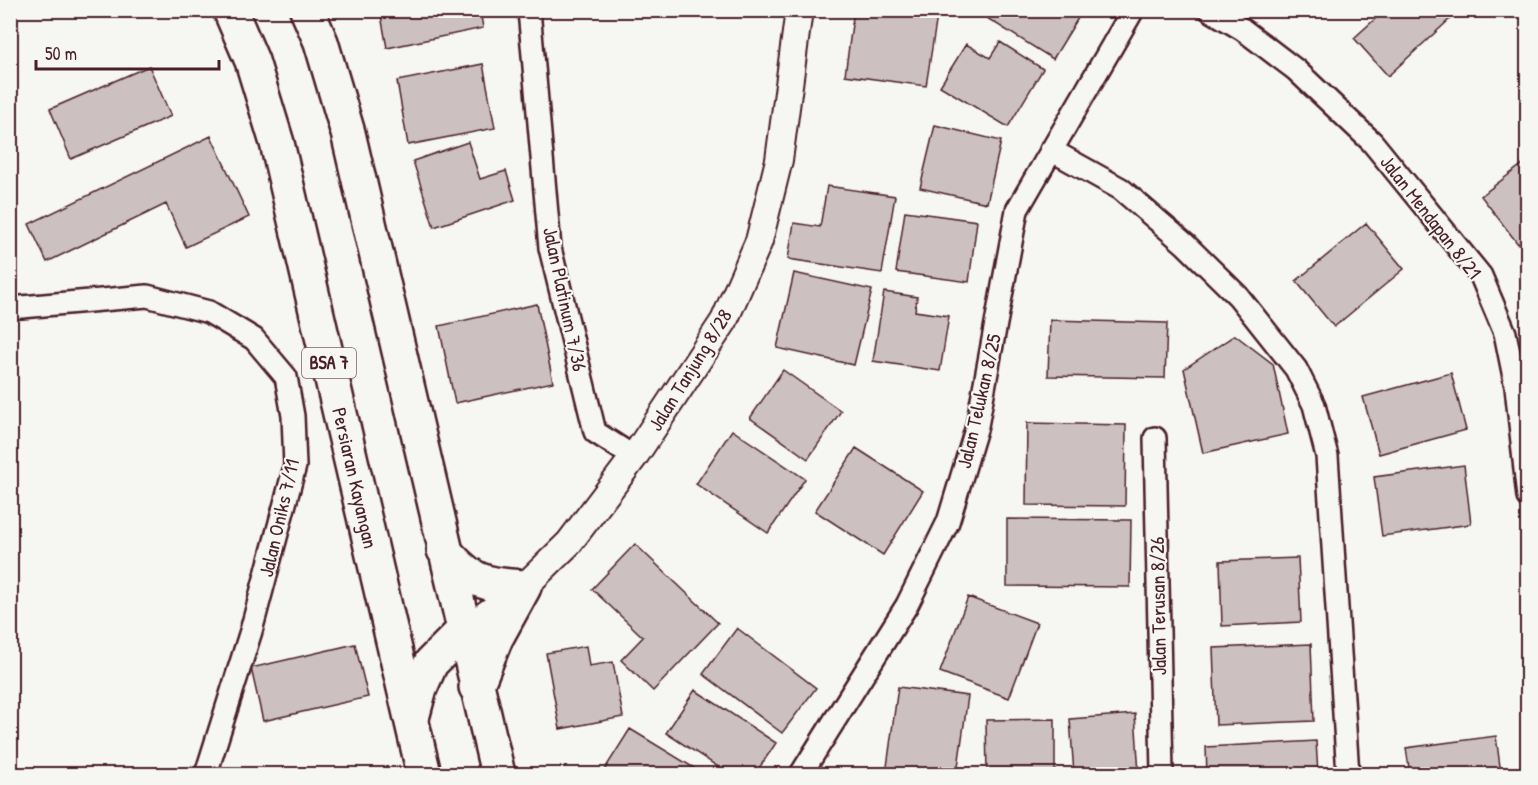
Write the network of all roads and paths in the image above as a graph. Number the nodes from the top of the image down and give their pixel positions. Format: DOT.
graph roads {
  1 [pos="230,10"];
  2 [pos="307,10"];
  3 [pos="529,10"];
  4 [pos="799,10"];
  5 [pos="1132,10"];
  6 [pos="1210,10"];
  7 [pos="1051,150"];
  8 [pos="10,308"];
  9 [pos="1155,438"];
  10 [pos="634,458"];
  11 [pos="1527,496"];
  12 [pos="444,550"];
  13 [pos="525,587"];
  14 [pos="463,631"];
  15 [pos="476,687"];
  16 [pos="412,720"];
  17 [pos="206,774"];
  18 [pos="424,774"];
  19 [pos="498,774"];
  20 [pos="801,774"];
  21 [pos="1162,774"];
  22 [pos="1348,774"];
  1 -- 16 [label="main road, Persiaran Kayangan / BSA 7"];
  2 -- 12 [label="main road"];
  3 -- 10 [label="street, Jalan Platinum 7/36"];
  4 -- 10 [label="street, Jalan Tanjung 8/28"];
  5 -- 7 [label="street, Jalan Telukan 8/25"];
  6 -- 11 [label="street, Jalan Mendapan 8/21"];
  7 -- 20 [label="street, Jalan Telukan 8/25"];
  7 -- 22 [label="street"];
  8 -- 17 [label="street, Jalan Oniks 7/11"];
  9 -- 21 [label="street, Jalan Terusan 8/26"];
  10 -- 13 [label="street, Jalan Tanjung 8/28"];
  12 -- 13 [label="main road"];
  12 -- 14 [label="main road"];
  13 -- 14 [label="street, Jalan Tanjung 8/28"];
  13 -- 15 [label="main road"];
  14 -- 15 [label="main road"];
  14 -- 16 [label="main road"];
  15 -- 19 [label="main road"];
  16 -- 18 [label="main road, Persiaran Kayangan / BSA 7"];
}
